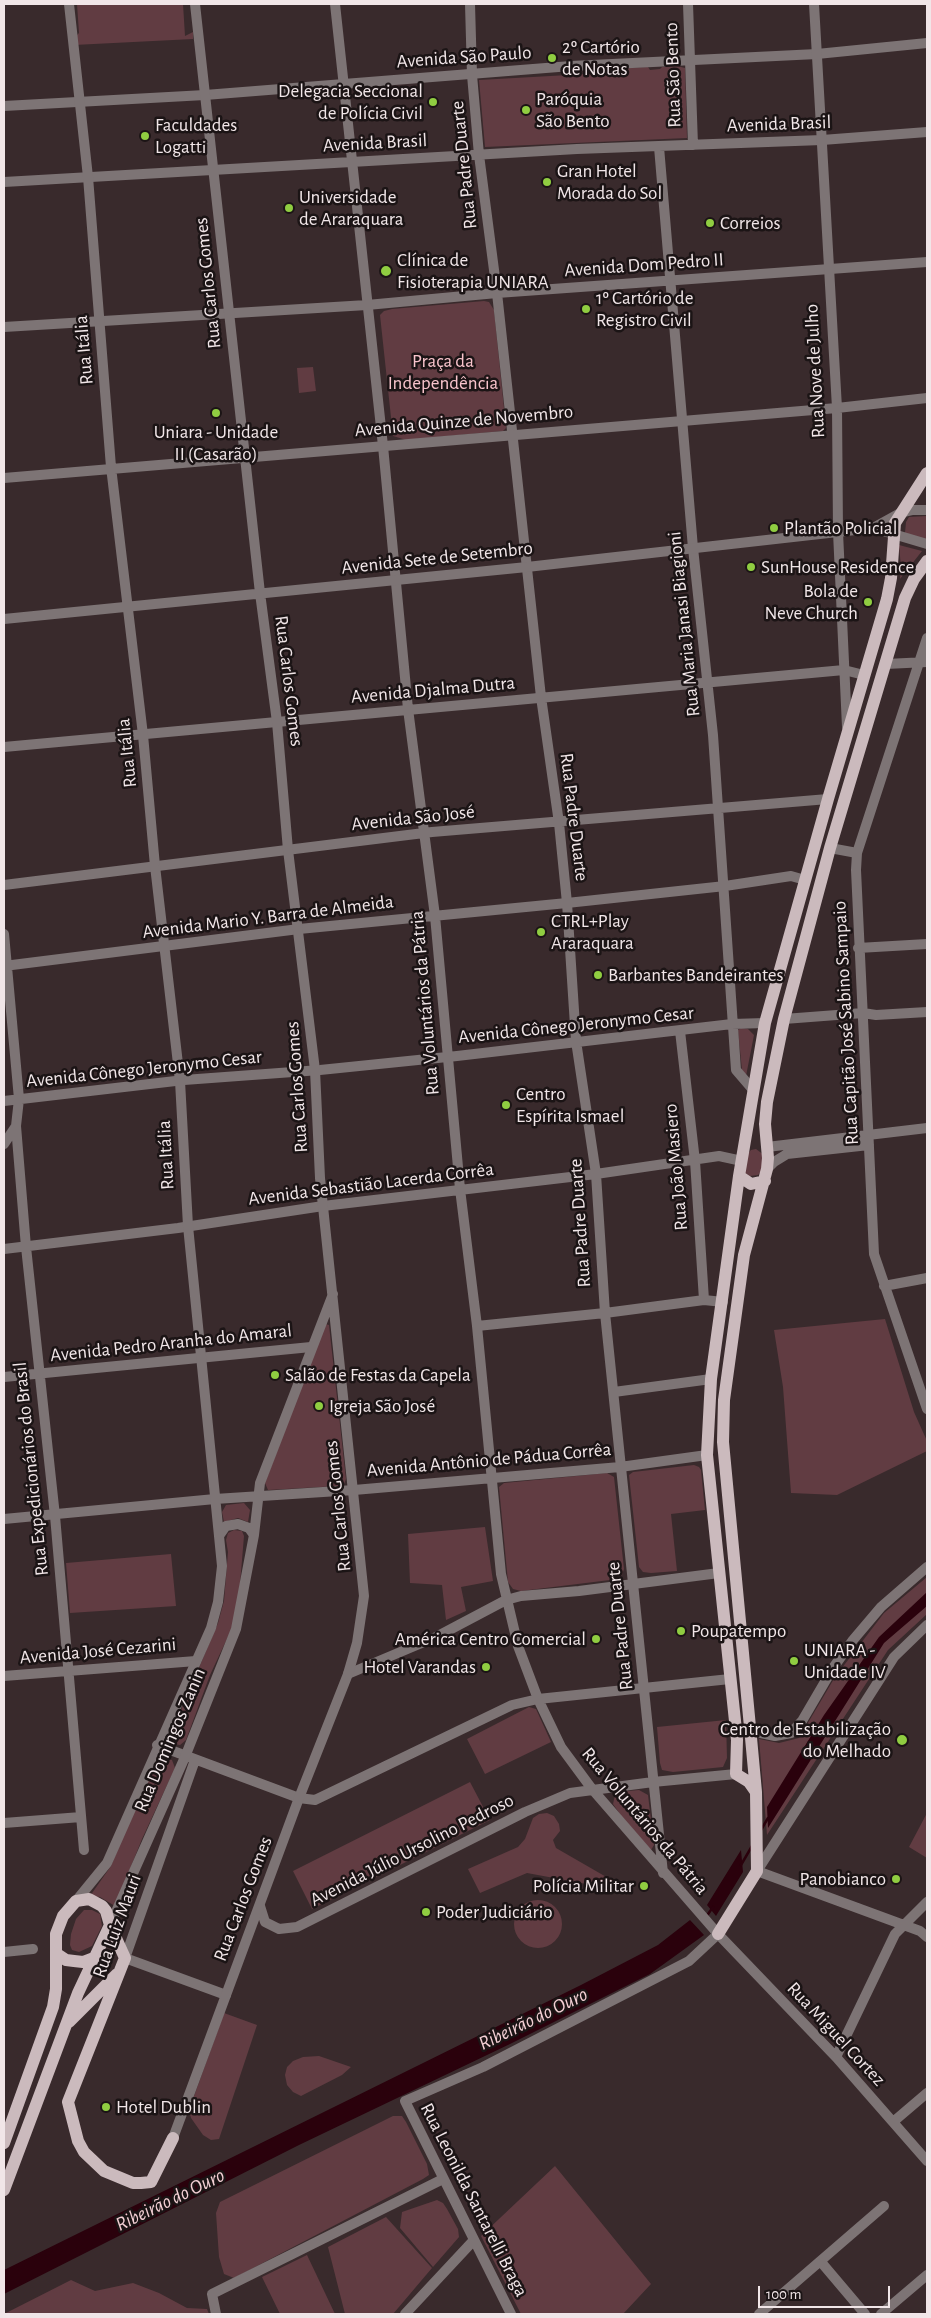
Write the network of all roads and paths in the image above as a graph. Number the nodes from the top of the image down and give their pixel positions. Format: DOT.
graph roads {
  1 [pos="69,4"];
  2 [pos="195,4"];
  3 [pos="335,4"];
  4 [pos="470,4"];
  5 [pos="688,4"];
  6 [pos="814,4"];
  7 [pos="927,44"];
  8 [pos="817,54"];
  9 [pos="690,60"];
  10 [pos="472,75"];
  11 [pos="344,84"];
  12 [pos="205,95"];
  13 [pos="80,102"];
  14 [pos="4,106"];
  15 [pos="927,132"];
  16 [pos="822,140"];
  17 [pos="693,145"];
  18 [pos="659,147"];
  19 [pos="479,155"];
  20 [pos="352,161"];
  21 [pos="213,169"];
  22 [pos="88,177"];
  23 [pos="4,182"];
  24 [pos="927,262"];
  25 [pos="827,270"];
  26 [pos="670,281"];
  27 [pos="497,293"];
  28 [pos="367,305"];
  29 [pos="228,313"];
  30 [pos="100,321"];
  31 [pos="4,327"];
  32 [pos="927,398"];
  33 [pos="836,408"];
  34 [pos="684,419"];
  35 [pos="512,434"];
  36 [pos="383,446"];
  37 [pos="245,457"];
  38 [pos="111,468"];
  39 [pos="927,473"];
  40 [pos="4,478"];
  41 [pos="927,510"];
  42 [pos="900,513"];
  43 [pos="873,528"];
  44 [pos="838,532"];
  45 [pos="894,536"];
  46 [pos="927,544"];
  47 [pos="693,548"];
  48 [pos="927,562"];
  49 [pos="527,567"];
  50 [pos="396,580"];
  51 [pos="260,593"];
  52 [pos="128,606"];
  53 [pos="4,619"];
  54 [pos="927,638"];
  55 [pos="923,662"];
  56 [pos="886,664"];
  57 [pos="844,670"];
  58 [pos="864,675"];
  59 [pos="708,683"];
  60 [pos="877,693"];
  61 [pos="541,697"];
  62 [pos="408,709"];
  63 [pos="277,722"];
  64 [pos="143,735"];
  65 [pos="847,736"];
  66 [pos="4,747"];
  67 [pos="828,798"];
  68 [pos="719,808"];
  69 [pos="559,822"];
  70 [pos="426,833"];
  71 [pos="830,848"];
  72 [pos="288,850"];
  73 [pos="857,853"];
  74 [pos="155,866"];
  75 [pos="806,880"];
  76 [pos="4,885"];
  77 [pos="725,886"];
  78 [pos="568,903"];
  79 [pos="435,916"];
  80 [pos="299,929"];
  81 [pos="4,934"];
  82 [pos="927,944"];
  83 [pos="164,947"];
  84 [pos="858,948"];
  85 [pos="5,966"];
  86 [pos="927,1012"];
  87 [pos="864,1013"];
  88 [pos="784,1019"];
  89 [pos="765,1023"];
  90 [pos="732,1024"];
  91 [pos="680,1032"];
  92 [pos="576,1041"];
  93 [pos="447,1057"];
  94 [pos="315,1070"];
  95 [pos="180,1081"];
  96 [pos="754,1091"];
  97 [pos="18,1099"];
  98 [pos="4,1101"];
  99 [pos="16,1126"];
  100 [pos="927,1128"];
  101 [pos="869,1140"];
  102 [pos="4,1144"];
  103 [pos="767,1146"];
  104 [pos="744,1148"];
  105 [pos="695,1161"];
  106 [pos="742,1161"];
  107 [pos="596,1174"];
  108 [pos="766,1175"];
  109 [pos="739,1176"];
  110 [pos="460,1189"];
  111 [pos="323,1206"];
  112 [pos="188,1226"];
  113 [pos="26,1247"];
  114 [pos="4,1249"];
  115 [pos="927,1278"];
  116 [pos="884,1286"];
  117 [pos="333,1293"];
  118 [pos="704,1300"];
  119 [pos="723,1302"];
  120 [pos="605,1313"];
  121 [pos="477,1326"];
  122 [pos="311,1347"];
  123 [pos="201,1357"];
  124 [pos="40,1373"];
  125 [pos="4,1377"];
  126 [pos="711,1380"];
  127 [pos="614,1392"];
  128 [pos="927,1409"];
  129 [pos="707,1455"];
  130 [pos="620,1467"];
  131 [pos="491,1478"];
  132 [pos="354,1490"];
  133 [pos="258,1496"];
  134 [pos="215,1499"];
  135 [pos="55,1516"];
  136 [pos="4,1519"];
  137 [pos="219,1536"];
  138 [pos="254,1536"];
  139 [pos="927,1567"];
  140 [pos="719,1573"];
  141 [pos="633,1584"];
  142 [pos="506,1600"];
  143 [pos="927,1626"];
  144 [pos="196,1661"];
  145 [pos="68,1672"];
  146 [pos="348,1674"];
  147 [pos="4,1676"];
  148 [pos="730,1678"];
  149 [pos="644,1689"];
  150 [pos="538,1699"];
  151 [pos="750,1726"];
  152 [pos="157,1745"];
  153 [pos="190,1759"];
  154 [pos="736,1774"];
  155 [pos="653,1782"];
  156 [pos="592,1789"];
  157 [pos="756,1792"];
  158 [pos="299,1798"];
  159 [pos="81,1817"];
  160 [pos="4,1822"];
  161 [pos="84,1850"];
  162 [pos="757,1871"];
  163 [pos="663,1873"];
  164 [pos="76,1900"];
  165 [pos="927,1902"];
  166 [pos="260,1906"];
  167 [pos="110,1925"];
  168 [pos="902,1926"];
  169 [pos="715,1930"];
  170 [pos="927,1937"];
  171 [pos="33,1949"];
  172 [pos="4,1952"];
  173 [pos="57,1954"];
  174 [pos="96,1957"];
  175 [pos="123,1964"];
  176 [pos="226,1995"];
  177 [pos="68,2023"];
  178 [pos="836,2057"];
  179 [pos="927,2093"];
  180 [pos="893,2122"];
  181 [pos="6,2128"];
  182 [pos="173,2138"];
  183 [pos="4,2143"];
  184 [pos="927,2161"];
  185 [pos="443,2179"];
  186 [pos="4,2190"];
  187 [pos="884,2206"];
  188 [pos="474,2240"];
  189 [pos="821,2262"];
  190 [pos="927,2275"];
  191 [pos="216,2314"];
  192 [pos="404,2314"];
  193 [pos="511,2314"];
  194 [pos="759,2314"];
  195 [pos="866,2314"];
  196 [pos="881,2314"];
  1 -- 13 [label="street, Rua Itália"];
  2 -- 12 [label="street, Rua Carlos Gomes"];
  3 -- 11 [label="street, Rua Voluntários da Pátria"];
  4 -- 10 [label="street, Rua Padre Duarte"];
  5 -- 9 [label="street, Rua São Bento"];
  6 -- 8 [label="street, Rua Nove de Julho"];
  7 -- 8 [label="street, Avenida São Paulo"];
  8 -- 9 [label="street, Avenida São Paulo"];
  8 -- 16 [label="street, Rua Nove de Julho"];
  9 -- 10 [label="street, Avenida São Paulo"];
  9 -- 17 [label="street, Rua São Bento"];
  10 -- 11 [label="street, Avenida São Paulo"];
  10 -- 19 [label="street, Rua Padre Duarte"];
  11 -- 12 [label="street, Avenida São Paulo"];
  11 -- 20 [label="street, Rua Voluntários da Pátria"];
  12 -- 13 [label="street, Avenida São Paulo"];
  12 -- 21 [label="street, Rua Carlos Gomes"];
  13 -- 14 [label="street, Avenida São Paulo"];
  13 -- 22 [label="street, Rua Itália"];
  15 -- 16 [label="street, Avenida Brasil"];
  16 -- 17 [label="street, Avenida Brasil"];
  16 -- 25 [label="street, Rua Nove de Julho"];
  17 -- 18 [label="street, Avenida Brasil"];
  18 -- 19 [label="street, Avenida Brasil"];
  18 -- 26 [label="street, Rua Maria Janasi Biagioni"];
  19 -- 20 [label="street, Avenida Brasil"];
  19 -- 27 [label="street, Rua Padre Duarte"];
  20 -- 21 [label="street, Avenida Brasil"];
  20 -- 28 [label="street, Rua Voluntários da Pátria"];
  21 -- 22 [label="street, Avenida Brasil"];
  21 -- 29 [label="street, Rua Carlos Gomes"];
  22 -- 23 [label="street, Avenida Brasil"];
  22 -- 30 [label="street, Rua Itália"];
  24 -- 25 [label="street, Avenida Dom Pedro II"];
  25 -- 26 [label="street, Avenida Dom Pedro II"];
  25 -- 33 [label="street, Rua Nove de Julho"];
  26 -- 27 [label="street, Avenida Dom Pedro II"];
  26 -- 34 [label="street, Rua Maria Janasi Biagioni"];
  27 -- 28 [label="street, Avenida Dom Pedro II"];
  27 -- 35 [label="street, Rua Padre Duarte"];
  28 -- 29 [label="street, Avenida Dom Pedro II"];
  28 -- 36 [label="street, Rua Voluntários da Pátria"];
  29 -- 30 [label="street, Avenida Dom Pedro II"];
  29 -- 37 [label="street, Rua Carlos Gomes"];
  30 -- 31 [label="street, Avenida Dom Pedro II"];
  30 -- 38 [label="street, Rua Itália"];
  32 -- 33 [label="street, Avenida Quinze de Novembro"];
  33 -- 34 [label="street, Avenida Quinze de Novembro"];
  33 -- 44 [label="street, Rua Nove de Julho"];
  34 -- 35 [label="street, Avenida Quinze de Novembro"];
  34 -- 47 [label="street, Rua Maria Janasi Biagioni"];
  35 -- 36 [label="street, Avenida Quinze de Novembro"];
  35 -- 49 [label="street, Rua Padre Duarte"];
  36 -- 37 [label="street, Avenida Quinze de Novembro"];
  36 -- 50 [label="street, Rua Voluntários da Pátria"];
  37 -- 38 [label="street, Avenida Quinze de Novembro"];
  37 -- 51 [label="street, Rua Carlos Gomes"];
  38 -- 40 [label="street, Avenida Quinze de Novembro"];
  38 -- 52 [label="street, Rua Itália"];
  39 -- 42 [label="main road"];
  41 -- 42 [label="street"];
  42 -- 43 [label="street, Avenida Sete de Setembro"];
  42 -- 45 [label="main road"];
  43 -- 44 [label="street, Avenida Sete de Setembro"];
  43 -- 45 [label="street, Avenida Sete de Setembro"];
  44 -- 47 [label="street, Avenida Sete de Setembro"];
  44 -- 57 [label="street, Rua Nove de Julho"];
  45 -- 46 [label="street, Avenida Sete de Setembro"];
  45 -- 58 [label="main road"];
  47 -- 49 [label="street, Avenida Sete de Setembro"];
  47 -- 59 [label="street, Rua Maria Janasi Biagioni"];
  48 -- 56 [label="main road"];
  49 -- 50 [label="street, Avenida Sete de Setembro"];
  49 -- 61 [label="street, Rua Padre Duarte"];
  50 -- 51 [label="street, Avenida Sete de Setembro"];
  50 -- 62 [label="street, Rua Voluntários da Pátria"];
  51 -- 52 [label="street, Avenida Sete de Setembro"];
  51 -- 63 [label="street, Rua Carlos Gomes"];
  52 -- 53 [label="street, Avenida Sete de Setembro"];
  52 -- 64 [label="street, Rua Itália"];
  54 -- 55 [label="street, Rua Capitão José Sabino Sampaio"];
  55 -- 56 [label="street"];
  55 -- 73 [label="street, Rua Capitão José Sabino Sampaio"];
  56 -- 60 [label="main road"];
  57 -- 58 [label="street, Avenida Djalma Dutra"];
  57 -- 59 [label="street, Avenida Djalma Dutra"];
  57 -- 65 [label="street, Rua Nove de Julho"];
  58 -- 60 [label="main road"];
  58 -- 65 [label="main road"];
  59 -- 61 [label="street, Avenida Djalma Dutra"];
  59 -- 68 [label="street, Rua Maria Janasi Biagioni"];
  60 -- 71 [label="main road"];
  61 -- 62 [label="street, Avenida Djalma Dutra"];
  61 -- 69 [label="street, Rua Padre Duarte"];
  62 -- 63 [label="street, Avenida Djalma Dutra"];
  62 -- 70 [label="street, Rua Voluntários da Pátria"];
  63 -- 64 [label="street, Avenida Djalma Dutra"];
  63 -- 72 [label="street, Rua Carlos Gomes"];
  64 -- 66 [label="street, Avenida Djalma Dutra"];
  64 -- 74 [label="street, Rua Itália"];
  65 -- 67 [label="main road"];
  67 -- 68 [label="street, Avenida São José"];
  67 -- 75 [label="main road"];
  68 -- 69 [label="street, Avenida São José"];
  68 -- 77 [label="street, Rua Maria Janasi Biagioni"];
  69 -- 70 [label="street, Avenida São José"];
  69 -- 78 [label="street, Rua Padre Duarte"];
  70 -- 72 [label="street, Avenida São José"];
  70 -- 79 [label="street, Rua Voluntários da Pátria"];
  71 -- 73 [label="street"];
  71 -- 88 [label="main road"];
  72 -- 74 [label="street, Avenida São José"];
  72 -- 80 [label="street, Rua Carlos Gomes"];
  73 -- 84 [label="street, Rua Capitão José Sabino Sampaio"];
  74 -- 76 [label="street, Avenida São José"];
  74 -- 83 [label="street, Rua Itália"];
  75 -- 77 [label="street, Avenida Mario Y. Barra de Almeida"];
  75 -- 89 [label="main road"];
  77 -- 78 [label="street, Avenida Mario Y. Barra de Almeida"];
  77 -- 90 [label="street, Rua Maria Janasi Biagioni"];
  78 -- 79 [label="street, Avenida Mario Y. Barra de Almeida"];
  78 -- 92 [label="street, Rua Padre Duarte"];
  79 -- 80 [label="street, Avenida Mario Y. Barra de Almeida"];
  79 -- 93 [label="street, Rua Voluntários da Pátria"];
  80 -- 83 [label="street, Avenida Mario Y. Barra de Almeida"];
  80 -- 94 [label="street, Rua Carlos Gomes"];
  81 -- 85 [label="street, Rua Expedicionários do Brasil"];
  82 -- 84 [label="street"];
  83 -- 85 [label="street, Avenida Mario Y. Barra de Almeida"];
  83 -- 95 [label="street, Rua Itália"];
  84 -- 87 [label="street, Rua Capitão José Sabino Sampaio"];
  85 -- 97 [label="street, Rua Expedicionários do Brasil"];
  86 -- 87 [label="street"];
  87 -- 88 [label="street"];
  87 -- 101 [label="street, Rua Capitão José Sabino Sampaio"];
  88 -- 103 [label="main road"];
  89 -- 90 [label="street, Avenida Cônego Jeronymo Cesar"];
  89 -- 96 [label="main road"];
  90 -- 91 [label="street, Avenida Cônego Jeronymo Cesar"];
  90 -- 96 [label="street, Rua Maria Janasi Biagioni"];
  91 -- 92 [label="street, Avenida Cônego Jeronymo Cesar"];
  91 -- 105 [label="street, Rua João Masiero"];
  92 -- 93 [label="street, Avenida Cônego Jeronymo Cesar"];
  92 -- 107 [label="street, Rua Padre Duarte"];
  93 -- 94 [label="street, Avenida Cônego Jeronymo Cesar"];
  93 -- 110 [label="street, Rua Voluntários da Pátria"];
  94 -- 95 [label="street, Avenida Cônego Jeronymo Cesar"];
  94 -- 111 [label="street, Rua Carlos Gomes"];
  95 -- 97 [label="street, Avenida Cônego Jeronymo Cesar"];
  95 -- 112 [label="street, Rua Itália"];
  96 -- 104 [label="main road"];
  97 -- 98 [label="street, Avenida Cônego Jeronymo Cesar"];
  97 -- 99 [label="street, Rua Expedicionários do Brasil"];
  99 -- 102 [label="street"];
  99 -- 113 [label="street, Rua Expedicionários do Brasil"];
  100 -- 101 [label="street"];
  101 -- 103 [label="street"];
  101 -- 108 [label="street"];
  101 -- 116 [label="street, Rua Capitão José Sabino Sampaio"];
  103 -- 104 [label="main road"];
  103 -- 108 [label="main road"];
  104 -- 106 [label="main road"];
  105 -- 106 [label="street, Avenida Sebastião Lacerda Corrêa"];
  105 -- 107 [label="street, Avenida Sebastião Lacerda Corrêa"];
  105 -- 118 [label="street, Rua João Masiero"];
  106 -- 109 [label="main road"];
  107 -- 110 [label="street, Avenida Sebastião Lacerda Corrêa"];
  107 -- 120 [label="street, Rua Padre Duarte"];
  108 -- 109 [label="main road"];
  108 -- 151 [label="main road"];
  109 -- 119 [label="main road"];
  110 -- 111 [label="street, Avenida Sebastião Lacerda Corrêa"];
  110 -- 121 [label="street, Rua Voluntários da Pátria"];
  111 -- 112 [label="street, Avenida Sebastião Lacerda Corrêa"];
  111 -- 117 [label="street, Rua Carlos Gomes"];
  112 -- 113 [label="street, Avenida Sebastião Lacerda Corrêa"];
  112 -- 123 [label="street, Rua Itália"];
  113 -- 114 [label="street, Avenida Sebastião Lacerda Corrêa"];
  113 -- 124 [label="street, Rua Expedicionários do Brasil"];
  115 -- 116 [label="street"];
  116 -- 128 [label="street, Rua Capitão José Sabino Sampaio"];
  117 -- 122 [label="street, Rua Domingos Zanin"];
  117 -- 132 [label="street, Rua Carlos Gomes"];
  118 -- 119 [label="street"];
  118 -- 120 [label="street"];
  119 -- 126 [label="main road"];
  120 -- 121 [label="street"];
  120 -- 127 [label="street, Rua Padre Duarte"];
  121 -- 131 [label="street, Rua Voluntários da Pátria"];
  122 -- 123 [label="street, Avenida Pedro Aranha do Amaral"];
  122 -- 133 [label="street, Rua Domingos Zanin"];
  123 -- 124 [label="street, Avenida Pedro Aranha do Amaral"];
  123 -- 134 [label="street, Rua Itália"];
  124 -- 125 [label="street, Avenida Pedro Aranha do Amaral"];
  124 -- 135 [label="street, Rua Expedicionários do Brasil"];
  126 -- 127 [label="street"];
  126 -- 129 [label="main road"];
  127 -- 130 [label="street, Rua Padre Duarte"];
  129 -- 130 [label="street, Avenida Antônio de Pádua Corrêa"];
  129 -- 140 [label="main road"];
  130 -- 131 [label="street, Avenida Antônio de Pádua Corrêa"];
  130 -- 141 [label="street, Rua Padre Duarte"];
  131 -- 132 [label="street, Avenida Antônio de Pádua Corrêa"];
  131 -- 142 [label="street, Rua Voluntários da Pátria"];
  132 -- 133 [label="street, Avenida Antônio de Pádua Corrêa"];
  132 -- 146 [label="street, Rua Carlos Gomes"];
  133 -- 134 [label="street, Avenida Antônio de Pádua Corrêa"];
  133 -- 138 [label="street, Rua Domingos Zanin"];
  134 -- 135 [label="street, Avenida Antônio de Pádua Corrêa"];
  134 -- 137 [label="street, Rua Domingos Zanin"];
  135 -- 136 [label="street, Avenida Antônio de Pádua Corrêa"];
  135 -- 145 [label="street, Rua Expedicionários do Brasil"];
  137 -- 138 [label="street"];
  137 -- 144 [label="street, Rua Domingos Zanin"];
  138 -- 153 [label="street, Rua Domingos Zanin"];
  139 -- 151 [label="street"];
  140 -- 141 [label="street"];
  140 -- 148 [label="main road"];
  141 -- 142 [label="street"];
  141 -- 149 [label="street, Rua Padre Duarte"];
  142 -- 146 [label="street"];
  142 -- 150 [label="street, Rua Voluntários da Pátria"];
  143 -- 162 [label="street"];
  144 -- 145 [label="street, Avenida José Cezarini"];
  144 -- 152 [label="street, Rua Domingos Zanin"];
  145 -- 147 [label="street, Avenida José Cezarini"];
  145 -- 159 [label="street, Rua Expedicionários do Brasil"];
  146 -- 158 [label="street, Rua Carlos Gomes"];
  148 -- 149 [label="street"];
  148 -- 154 [label="main road"];
  149 -- 150 [label="street"];
  149 -- 155 [label="street, Rua Padre Duarte"];
  150 -- 156 [label="street, Rua Voluntários da Pátria"];
  150 -- 158 [label="street"];
  151 -- 157 [label="main road"];
  152 -- 153 [label="street"];
  152 -- 164 [label="street, Rua Domingos Zanin"];
  153 -- 158 [label="street"];
  153 -- 167 [label="street, Rua Domingos Zanin"];
  153 -- 175 [label="street, Rua Luiz Mauri"];
  154 -- 155 [label="street, Avenida Júlio Ursolino Pedroso"];
  154 -- 157 [label="main road"];
  155 -- 156 [label="street, Avenida Júlio Ursolino Pedroso"];
  155 -- 163 [label="street, Rua Padre Duarte"];
  156 -- 163 [label="street, Rua Voluntários da Pátria"];
  156 -- 166 [label="street, Avenida Júlio Ursolino Pedroso"];
  157 -- 162 [label="main road"];
  158 -- 166 [label="street, Rua Carlos Gomes"];
  159 -- 160 [label="street"];
  159 -- 161 [label="street, Rua Expedicionários do Brasil"];
  162 -- 168 [label="street"];
  162 -- 169 [label="main road"];
  163 -- 169 [label="street, Rua Voluntários da Pátria"];
  164 -- 167 [label="main road"];
  164 -- 173 [label="main road, Rua Domingos Zanin"];
  165 -- 168 [label="street"];
  166 -- 176 [label="street, Rua Carlos Gomes"];
  167 -- 174 [label="main road, Rua Domingos Zanin"];
  167 -- 175 [label="main road"];
  168 -- 170 [label="street"];
  168 -- 178 [label="street"];
  169 -- 178 [label="street, Rua Miguel Cortez"];
  169 -- 185 [label="street, Rua Leonilda Santarelli Braga"];
  171 -- 172 [label="street"];
  173 -- 174 [label="main road"];
  173 -- 181 [label="main road, Rua Domingos Zanin"];
  174 -- 177 [label="main road, Rua Domingos Zanin"];
  175 -- 176 [label="street"];
  175 -- 177 [label="main road"];
  175 -- 182 [label="main road, Rua Luiz Mauri"];
  176 -- 182 [label="street, Rua Carlos Gomes"];
  177 -- 186 [label="main road, Rua Domingos Zanin"];
  178 -- 180 [label="street, Rua Miguel Cortez"];
  179 -- 180 [label="street"];
  180 -- 184 [label="street, Rua Miguel Cortez"];
  181 -- 183 [label="main road, Rua Domingos Zanin"];
  185 -- 188 [label="street, Rua Leonilda Santarelli Braga"];
  185 -- 191 [label="street"];
  187 -- 189 [label="street"];
  188 -- 192 [label="street"];
  188 -- 193 [label="street, Rua Leonilda Santarelli Braga"];
  189 -- 194 [label="street"];
  189 -- 195 [label="street"];
  190 -- 196 [label="street"];
}
